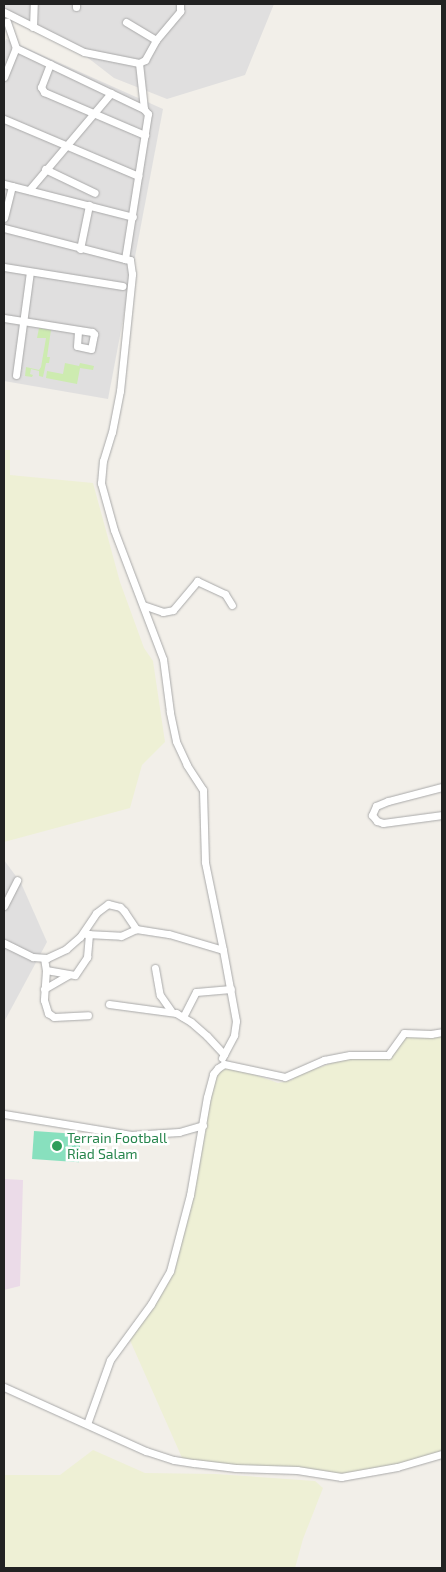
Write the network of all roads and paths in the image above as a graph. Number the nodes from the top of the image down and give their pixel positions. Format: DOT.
graph roads {
  1 [pos="34,4"];
  2 [pos="180,4"];
  3 [pos="6,16"];
  4 [pos="126,22"];
  5 [pos="33,26"];
  6 [pos="4,29"];
  7 [pos="156,40"];
  8 [pos="16,48"];
  9 [pos="139,63"];
  10 [pos="50,64"];
  11 [pos="4,77"];
  12 [pos="111,93"];
  13 [pos="144,109"];
  14 [pos="94,112"];
  15 [pos="4,119"];
  16 [pos="144,134"];
  17 [pos="66,145"];
  18 [pos="45,169"];
  19 [pos="138,176"];
  20 [pos="4,184"];
  21 [pos="12,186"];
  22 [pos="29,190"];
  23 [pos="95,193"];
  24 [pos="89,205"];
  25 [pos="133,217"];
  26 [pos="4,218"];
  27 [pos="4,228"];
  28 [pos="80,249"];
  29 [pos="125,259"];
  30 [pos="4,267"];
  31 [pos="30,272"];
  32 [pos="122,286"];
  33 [pos="4,318"];
  34 [pos="23,321"];
  35 [pos="78,330"];
  36 [pos="16,375"];
  37 [pos="143,605"];
  38 [pos="232,605"];
  39 [pos="442,787"];
  40 [pos="442,815"];
  41 [pos="17,880"];
  42 [pos="4,906"];
  43 [pos="136,929"];
  44 [pos="86,934"];
  45 [pos="4,944"];
  46 [pos="223,950"];
  47 [pos="44,958"];
  48 [pos="155,968"];
  49 [pos="46,970"];
  50 [pos="68,975"];
  51 [pos="44,989"];
  52 [pos="231,990"];
  53 [pos="109,1004"];
  54 [pos="171,1011"];
  55 [pos="88,1015"];
  56 [pos="183,1017"];
  57 [pos="442,1032"];
  58 [pos="224,1054"];
  59 [pos="218,1068"];
  60 [pos="4,1114"];
  61 [pos="203,1125"];
  62 [pos="4,1387"];
  63 [pos="87,1424"];
  64 [pos="442,1454"];
  1 -- 5 [label="street"];
  2 -- 7 [label="street"];
  3 -- 5 [label="street"];
  3 -- 6 [label="street"];
  3 -- 8 [label="street"];
  4 -- 7 [label="street"];
  5 -- 9 [label="street"];
  7 -- 9 [label="street"];
  8 -- 10 [label="street"];
  8 -- 11 [label="street"];
  9 -- 13 [label="street"];
  10 -- 12 [label="street"];
  10 -- 14 [label="street"];
  12 -- 13 [label="street"];
  12 -- 14 [label="street"];
  13 -- 16 [label="street"];
  14 -- 16 [label="street"];
  14 -- 17 [label="street"];
  15 -- 17 [label="street"];
  16 -- 19 [label="street"];
  17 -- 18 [label="street"];
  17 -- 19 [label="street"];
  18 -- 22 [label="street"];
  18 -- 23 [label="street"];
  19 -- 25 [label="street"];
  20 -- 21 [label="street"];
  21 -- 22 [label="street"];
  21 -- 26 [label="street"];
  22 -- 24 [label="street"];
  24 -- 25 [label="street"];
  24 -- 28 [label="street"];
  25 -- 29 [label="street"];
  27 -- 28 [label="street"];
  28 -- 29 [label="street"];
  29 -- 37 [label="street"];
  30 -- 31 [label="street"];
  31 -- 32 [label="street"];
  31 -- 34 [label="street"];
  33 -- 34 [label="street"];
  34 -- 35 [label="street"];
  34 -- 36 [label="street"];
  37 -- 38 [label="street"];
  37 -- 46 [label="street"];
  39 -- 40 [label="street"];
  41 -- 42 [label="street"];
  43 -- 44 [label="street"];
  43 -- 44 [label="street"];
  43 -- 46 [label="street"];
  44 -- 47 [label="street"];
  44 -- 50 [label="street"];
  45 -- 47 [label="street"];
  46 -- 52 [label="street"];
  47 -- 49 [label="street"];
  48 -- 54 [label="street"];
  49 -- 50 [label="street"];
  49 -- 51 [label="street"];
  50 -- 51 [label="street"];
  51 -- 55 [label="street"];
  52 -- 56 [label="street"];
  52 -- 58 [label="street"];
  53 -- 54 [label="street"];
  54 -- 56 [label="street"];
  56 -- 58 [label="street"];
  57 -- 59 [label="street"];
  58 -- 59 [label="street"];
  59 -- 61 [label="street"];
  60 -- 61 [label="street"];
  61 -- 63 [label="street"];
  62 -- 63 [label="street"];
  63 -- 64 [label="street"];
}
